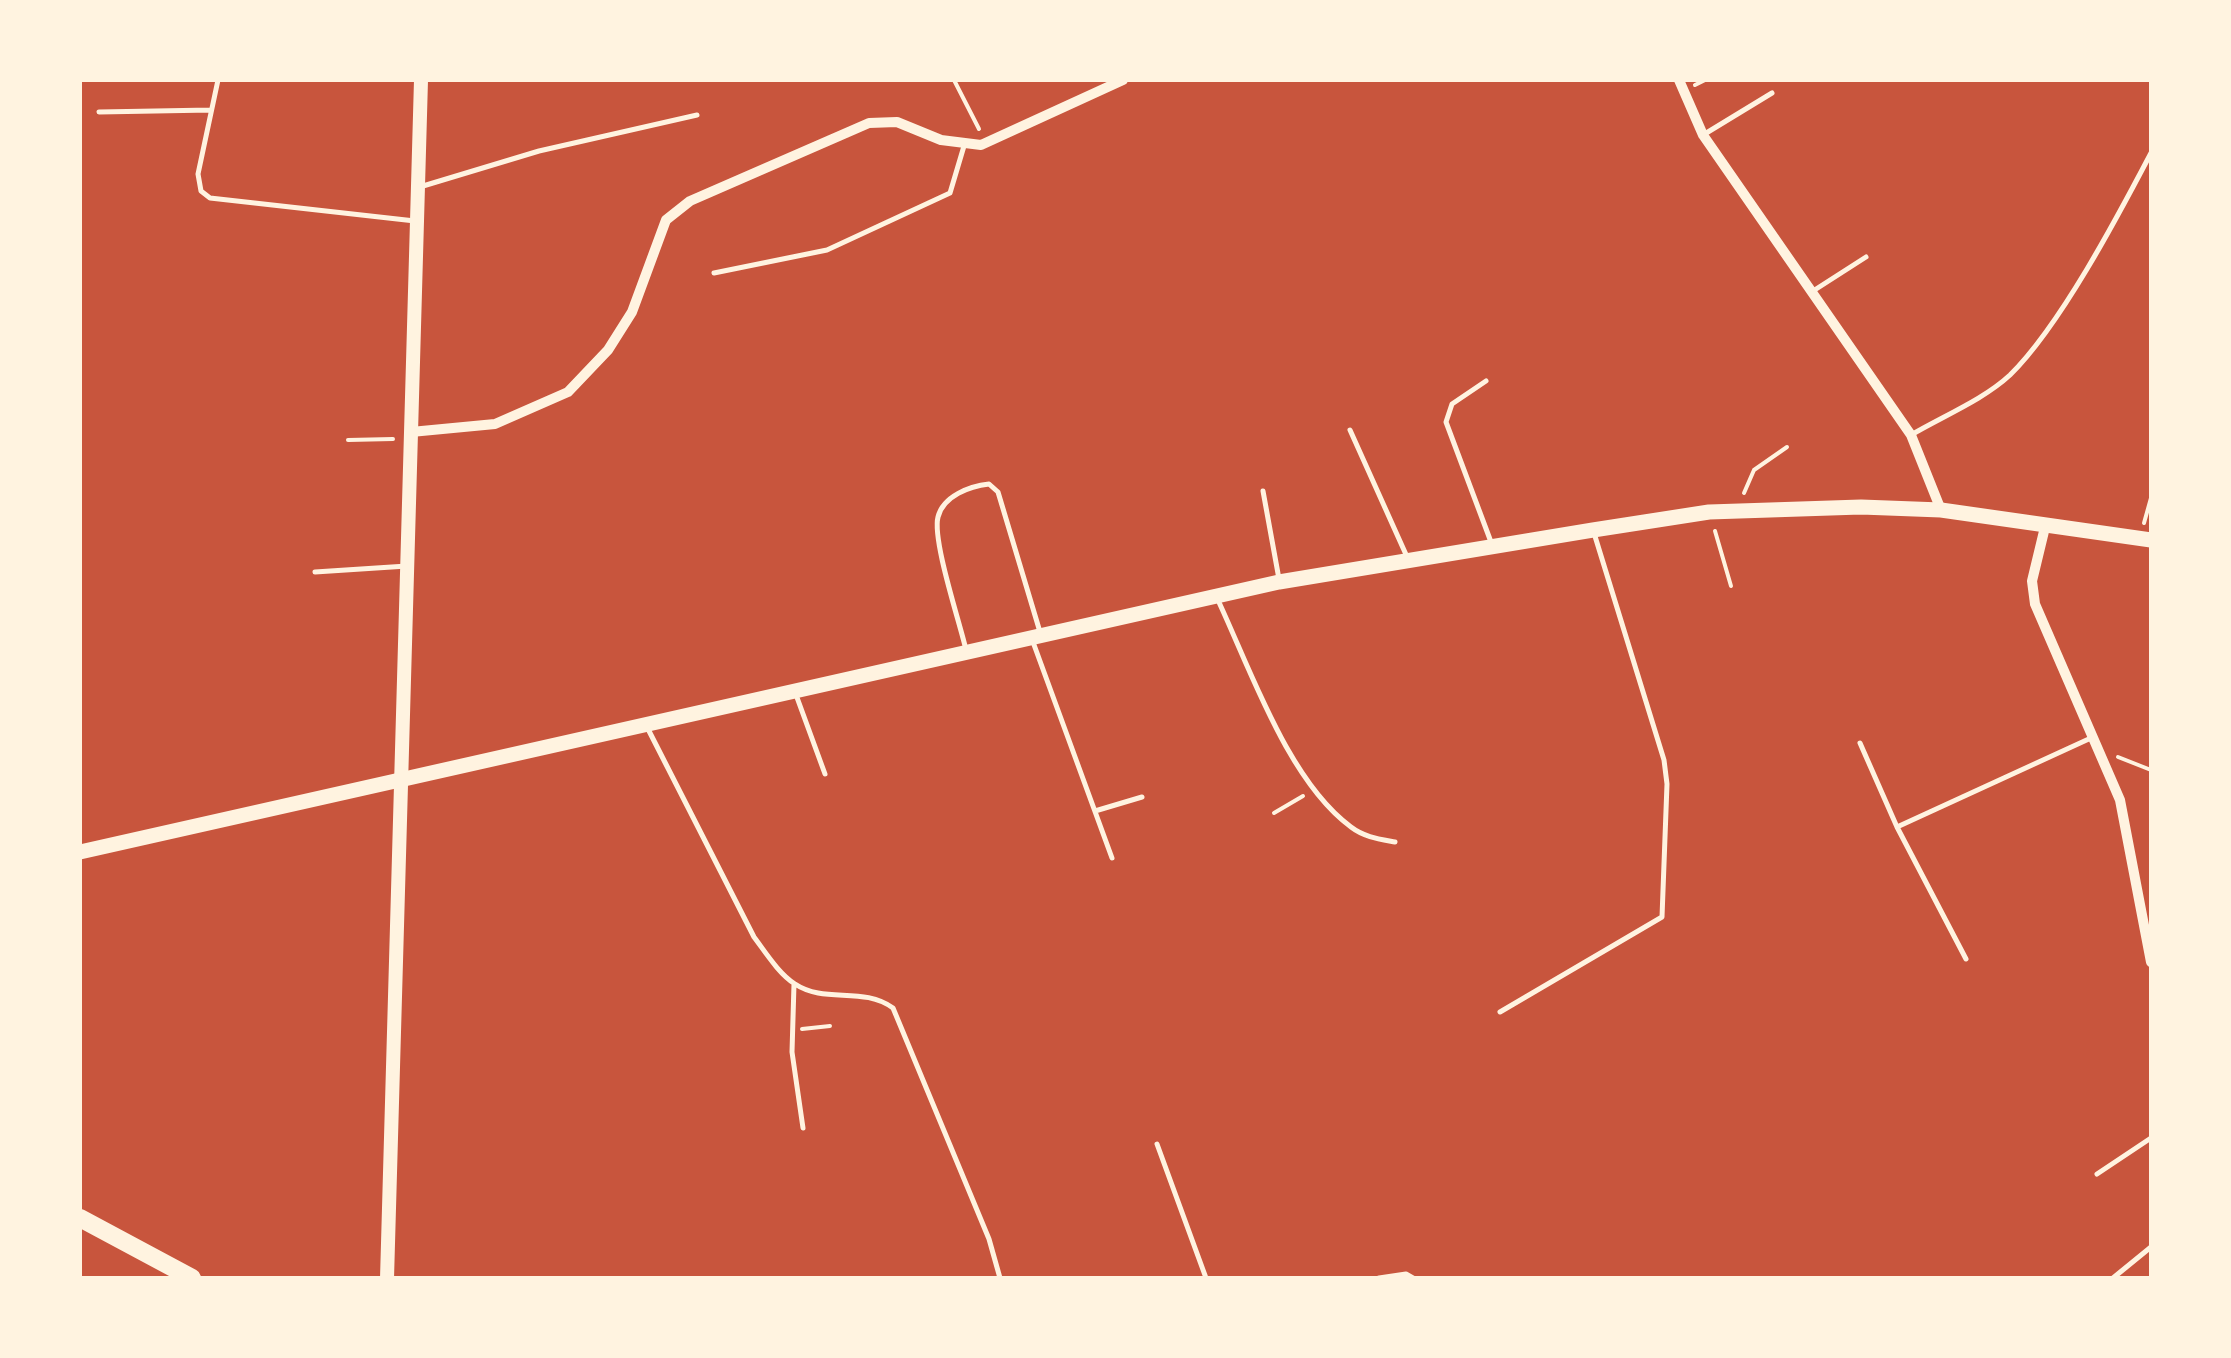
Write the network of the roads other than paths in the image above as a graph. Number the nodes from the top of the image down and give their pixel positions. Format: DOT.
graph roads {
  1 [pos="218,80"];
  2 [pos="421,80"];
  3 [pos="1123,80"];
  4 [pos="1679,80"];
  5 [pos="1772,93"];
  6 [pos="212,110"];
  7 [pos="99,112"];
  8 [pos="696,115"];
  9 [pos="1703,135"];
  10 [pos="964,143"];
  11 [pos="2151,153"];
  12 [pos="415,188"];
  13 [pos="414,221"];
  14 [pos="1866,257"];
  15 [pos="714,273"];
  16 [pos="1810,292"];
  17 [pos="1486,381"];
  18 [pos="1350,430"];
  19 [pos="411,435"];
  20 [pos="1911,435"];
  21 [pos="1263,491"];
  22 [pos="1942,510"];
  23 [pos="2046,522"];
  24 [pos="1593,530"];
  25 [pos="2145,538"];
  26 [pos="1492,545"];
  27 [pos="1408,559"];
  28 [pos="407,566"];
  29 [pos="315,572"];
  30 [pos="1279,582"];
  31 [pos="1216,595"];
  32 [pos="1037,638"];
  33 [pos="967,653"];
  34 [pos="794,690"];
  35 [pos="645,722"];
  36 [pos="2094,737"];
  37 [pos="1860,743"];
  38 [pos="825,774"];
  39 [pos="402,781"];
  40 [pos="1142,797"];
  41 [pos="1094,811"];
  42 [pos="1897,827"];
  43 [pos="1395,842"];
  44 [pos="80,852"];
  45 [pos="1112,858"];
  46 [pos="1966,959"];
  47 [pos="2151,962"];
  48 [pos="794,984"];
  49 [pos="1500,1012"];
  50 [pos="803,1128"];
  51 [pos="2151,1138"];
  52 [pos="1158,1144"];
  53 [pos="2097,1174"];
  54 [pos="80,1218"];
  55 [pos="2151,1247"];
  56 [pos="192,1278"];
  57 [pos="387,1278"];
  58 [pos="1000,1278"];
  59 [pos="1206,1278"];
  60 [pos="1379,1278"];
  61 [pos="1413,1278"];
  62 [pos="2113,1278"];
  1 -- 6 [label="lane"];
  2 -- 12 [label="street"];
  3 -- 10 [label="street"];
  4 -- 9 [label="street"];
  5 -- 9 [label="lane"];
  6 -- 7 [label="lane"];
  6 -- 13 [label="lane"];
  8 -- 12 [label="lane"];
  9 -- 16 [label="street"];
  10 -- 15 [label="lane"];
  10 -- 19 [label="street"];
  11 -- 20 [label="lane"];
  12 -- 13 [label="street"];
  13 -- 19 [label="street"];
  14 -- 16 [label="lane"];
  16 -- 20 [label="street"];
  17 -- 26 [label="lane"];
  18 -- 27 [label="lane"];
  19 -- 28 [label="street"];
  20 -- 22 [label="street"];
  21 -- 30 [label="lane"];
  22 -- 23 [label="main road"];
  22 -- 24 [label="main road"];
  23 -- 25 [label="main road"];
  23 -- 36 [label="street"];
  24 -- 26 [label="main road"];
  24 -- 49 [label="lane"];
  26 -- 27 [label="main road"];
  27 -- 30 [label="main road"];
  28 -- 29 [label="lane"];
  28 -- 39 [label="street"];
  30 -- 31 [label="main road"];
  31 -- 32 [label="main road"];
  31 -- 43 [label="lane"];
  32 -- 33 [label="main road"];
  32 -- 33 [label="lane"];
  32 -- 41 [label="lane"];
  33 -- 34 [label="main road"];
  34 -- 35 [label="main road"];
  34 -- 38 [label="lane"];
  35 -- 39 [label="main road"];
  35 -- 48 [label="lane"];
  36 -- 42 [label="lane"];
  36 -- 47 [label="street"];
  37 -- 42 [label="lane"];
  39 -- 44 [label="main road"];
  39 -- 57 [label="street"];
  40 -- 41 [label="lane"];
  41 -- 45 [label="lane"];
  42 -- 46 [label="lane"];
  48 -- 50 [label="lane"];
  48 -- 58 [label="lane"];
  51 -- 53 [label="lane"];
  52 -- 59 [label="lane"];
  54 -- 56 [label="main road"];
  55 -- 62 [label="lane"];
  60 -- 61 [label="lane"];
}
